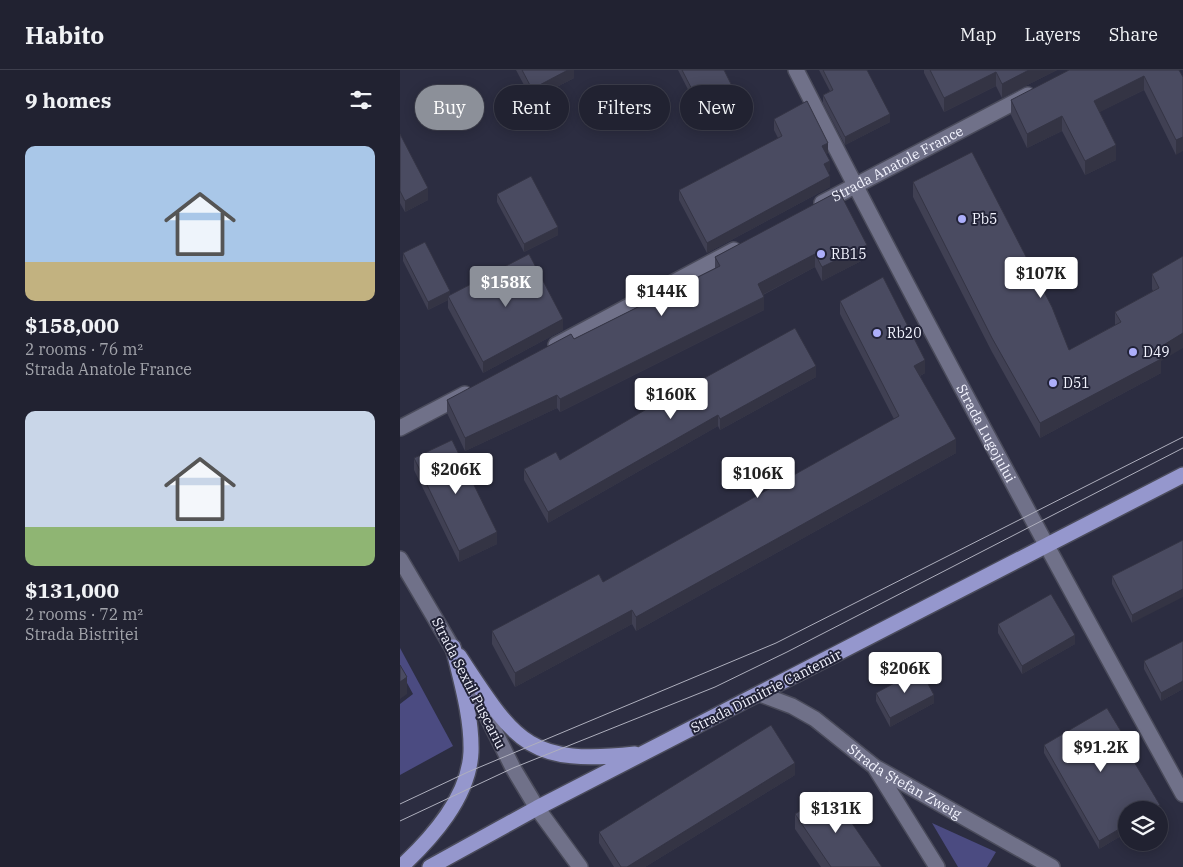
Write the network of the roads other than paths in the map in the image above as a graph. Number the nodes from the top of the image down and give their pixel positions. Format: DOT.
graph roads {
  1 [pos="796,70"];
  2 [pos="1043,88"];
  3 [pos="854,186"];
  4 [pos="811,208"];
  5 [pos="750,241"];
  6 [pos="540,354"];
  7 [pos="479,386"];
  8 [pos="400,428"];
  9 [pos="1183,474"];
  10 [pos="1047,547"];
  11 [pos="400,559"];
  12 [pos="453,648"];
  13 [pos="760,694"];
  14 [pos="644,754"];
  15 [pos="875,767"];
  16 [pos="1183,794"];
  17 [pos="537,808"];
  18 [pos="1045,866"];
  19 [pos="401,867"];
  20 [pos="430,867"];
  21 [pos="580,867"];
  22 [pos="937,867"];
  1 -- 3 [label="street, Strada Lugojului"];
  2 -- 3 [label="street, Strada Anatole France"];
  3 -- 4 [label="street, Strada Anatole France"];
  3 -- 10 [label="street, Strada Lugojului"];
  5 -- 6 [label="street"];
  7 -- 8 [label="street"];
  9 -- 10 [label="main road, Strada Dimitrie Cantemir"];
  10 -- 13 [label="main road, Strada Dimitrie Cantemir"];
  10 -- 16 [label="street, Strada Lugojului"];
  11 -- 12 [label="street, Strada Sextil Pușcariu"];
  12 -- 14 [label="main road"];
  12 -- 17 [label="street, Strada Sextil Pușcariu"];
  12 -- 19 [label="main road"];
  13 -- 14 [label="main road, Strada Dimitrie Cantemir"];
  13 -- 15 [label="street, Strada Ștefan Zweig"];
  14 -- 17 [label="main road, Strada Dimitrie Cantemir"];
  15 -- 18 [label="street, Strada Ștefan Zweig"];
  15 -- 22 [label="street"];
  17 -- 20 [label="main road, Strada Dimitrie Cantemir"];
  17 -- 21 [label="street, Strada Sextil Pușcariu"];
}
